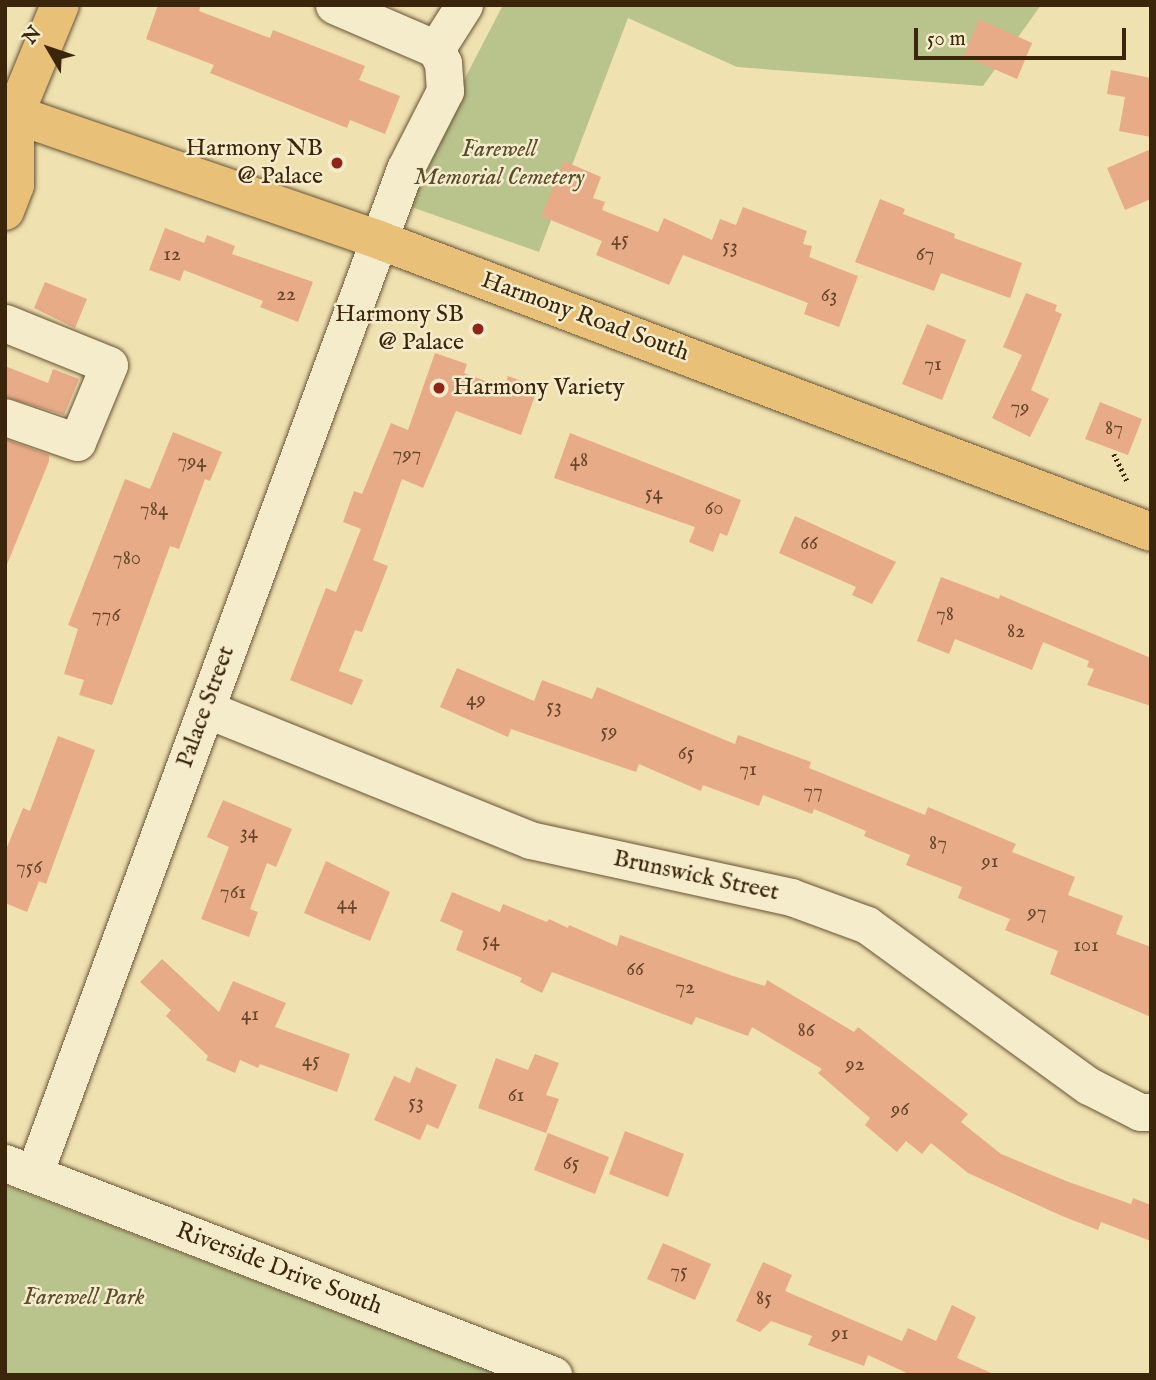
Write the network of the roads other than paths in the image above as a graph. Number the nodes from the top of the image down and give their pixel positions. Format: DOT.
graph roads {
  1 [pos="60,5"];
  2 [pos="334,5"];
  3 [pos="464,5"];
  4 [pos="436,49"];
  5 [pos="9,118"];
  6 [pos="5,211"];
  7 [pos="379,240"];
  8 [pos="5,323"];
  9 [pos="5,417"];
  10 [pos="1151,532"];
  11 [pos="206,709"];
  12 [pos="1151,1112"];
  13 [pos="19,1168"];
  14 [pos="553,1375"];
  1 -- 5 [label="main road"];
  2 -- 4 [label="street"];
  3 -- 4 [label="street"];
  4 -- 7 [label="street, Palace Street"];
  5 -- 6 [label="main road"];
  5 -- 7 [label="main road, Harmony Road South"];
  7 -- 10 [label="main road, Harmony Road South"];
  7 -- 11 [label="street, Palace Street"];
  8 -- 9 [label="street"];
  11 -- 12 [label="street, Brunswick Street"];
  11 -- 13 [label="street, Palace Street"];
  13 -- 14 [label="street, Riverside Drive South"];
}
